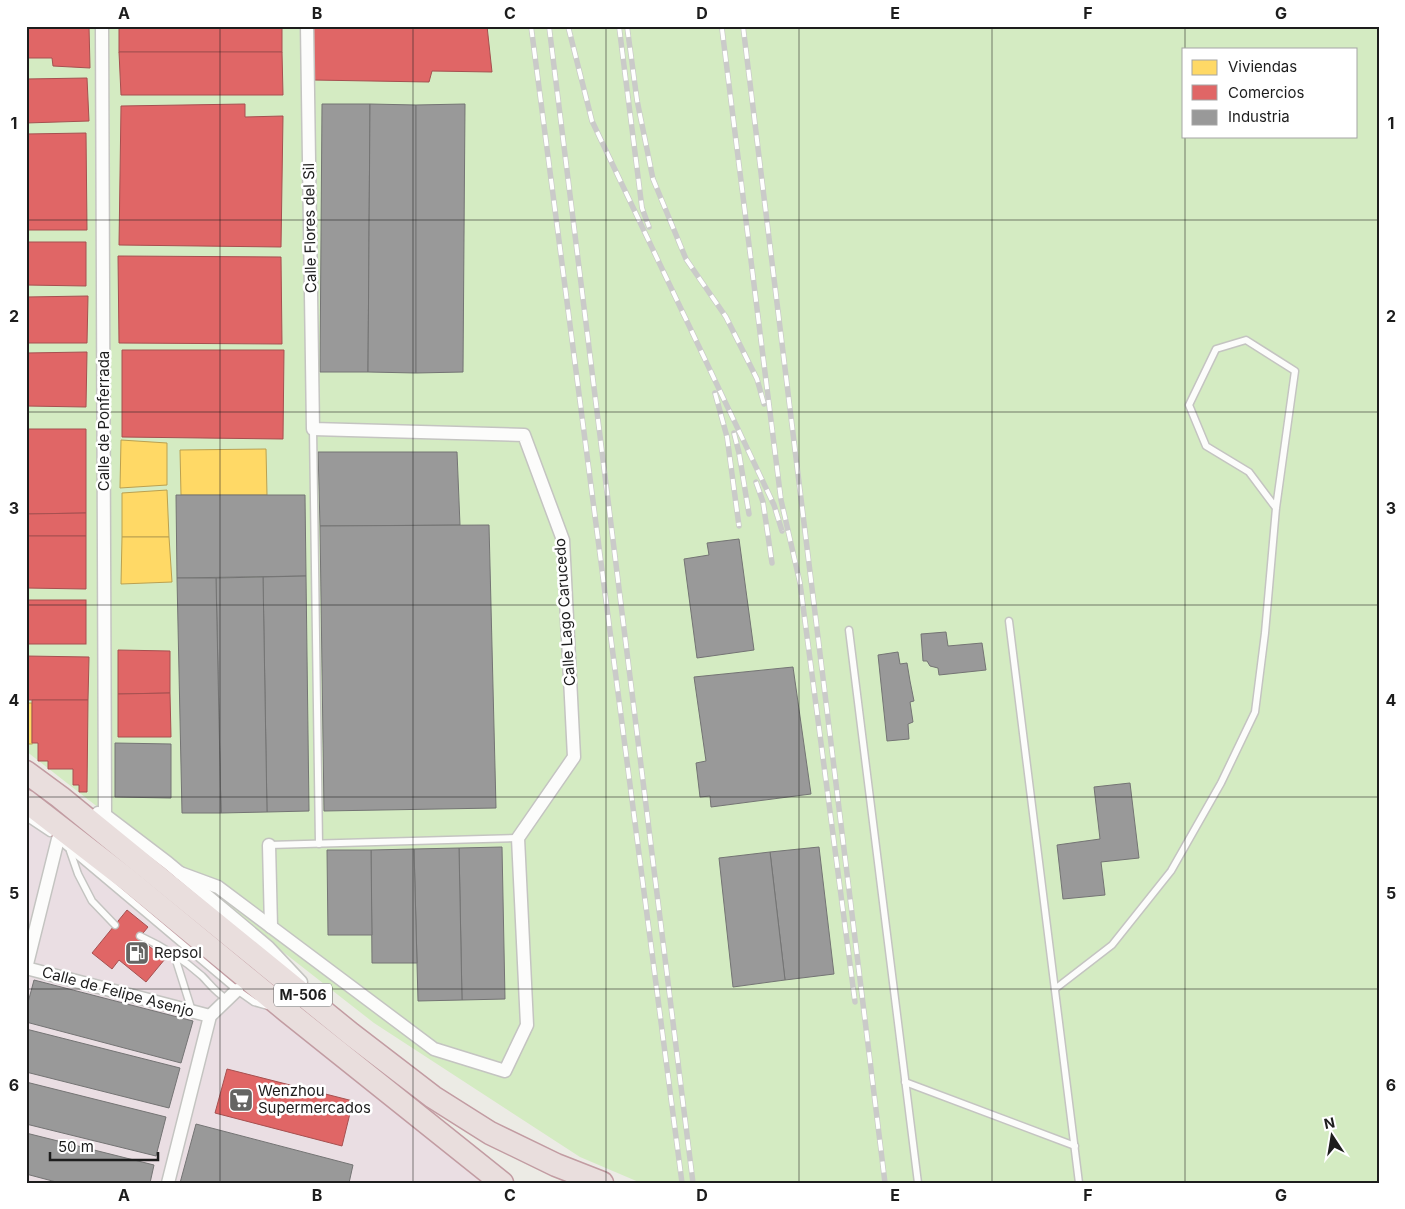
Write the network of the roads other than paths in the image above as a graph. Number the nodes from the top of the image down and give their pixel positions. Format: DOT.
graph roads {
  1 [pos="102,26"];
  2 [pos="307,26"];
  3 [pos="313,429"];
  4 [pos="1276,508"];
  5 [pos="1008,621"];
  6 [pos="849,630"];
  7 [pos="26,772"];
  8 [pos="60,797"];
  9 [pos="26,800"];
  10 [pos="105,815"];
  11 [pos="26,817"];
  12 [pos="518,838"];
  13 [pos="58,839"];
  14 [pos="319,844"];
  15 [pos="268,845"];
  16 [pos="70,849"];
  17 [pos="180,873"];
  18 [pos="115,924"];
  19 [pos="271,927"];
  20 [pos="140,936"];
  21 [pos="173,953"];
  22 [pos="26,968"];
  23 [pos="1055,989"];
  24 [pos="232,994"];
  25 [pos="287,1011"];
  26 [pos="192,1012"];
  27 [pos="210,1016"];
  28 [pos="351,1034"];
  29 [pos="905,1082"];
  30 [pos="1075,1146"];
  31 [pos="168,1183"];
  32 [pos="502,1183"];
  33 [pos="602,1183"];
  34 [pos="918,1183"];
  35 [pos="1080,1183"];
  1 -- 10 [label="street, Calle de Ponferrada"];
  2 -- 3 [label="street, Calle Flores del Sil"];
  3 -- 12 [label="street, Calle Lago Carucedo"];
  3 -- 14 [label="lane"];
  4 -- 4 [label="lane"];
  4 -- 23 [label="lane"];
  5 -- 23 [label="lane"];
  6 -- 29 [label="lane"];
  7 -- 8 [label="highway, M-506"];
  8 -- 10 [label="street"];
  8 -- 28 [label="highway, M-506"];
  9 -- 25 [label="highway, M-506"];
  10 -- 17 [label="street"];
  11 -- 13 [label="lane"];
  12 -- 14 [label="lane"];
  12 -- 19 [label="street"];
  13 -- 16 [label="lane"];
  13 -- 22 [label="street"];
  14 -- 15 [label="lane"];
  15 -- 19 [label="street"];
  16 -- 18 [label="lane"];
  16 -- 24 [label="lane"];
  17 -- 19 [label="street"];
  17 -- 28 [label="street"];
  20 -- 21 [label="lane"];
  21 -- 24 [label="lane"];
  21 -- 26 [label="lane"];
  22 -- 26 [label="street, Calle de Felipe Asenjo"];
  23 -- 30 [label="lane"];
  24 -- 25 [label="lane"];
  24 -- 27 [label="street, Calle de Felipe Asenjo"];
  25 -- 32 [label="highway, M-506"];
  26 -- 27 [label="street, Calle de Felipe Asenjo"];
  27 -- 31 [label="street, Calle de Felipe Asenjo"];
  28 -- 33 [label="highway, M-506"];
  29 -- 30 [label="lane"];
  29 -- 34 [label="lane"];
  30 -- 35 [label="lane"];
}
